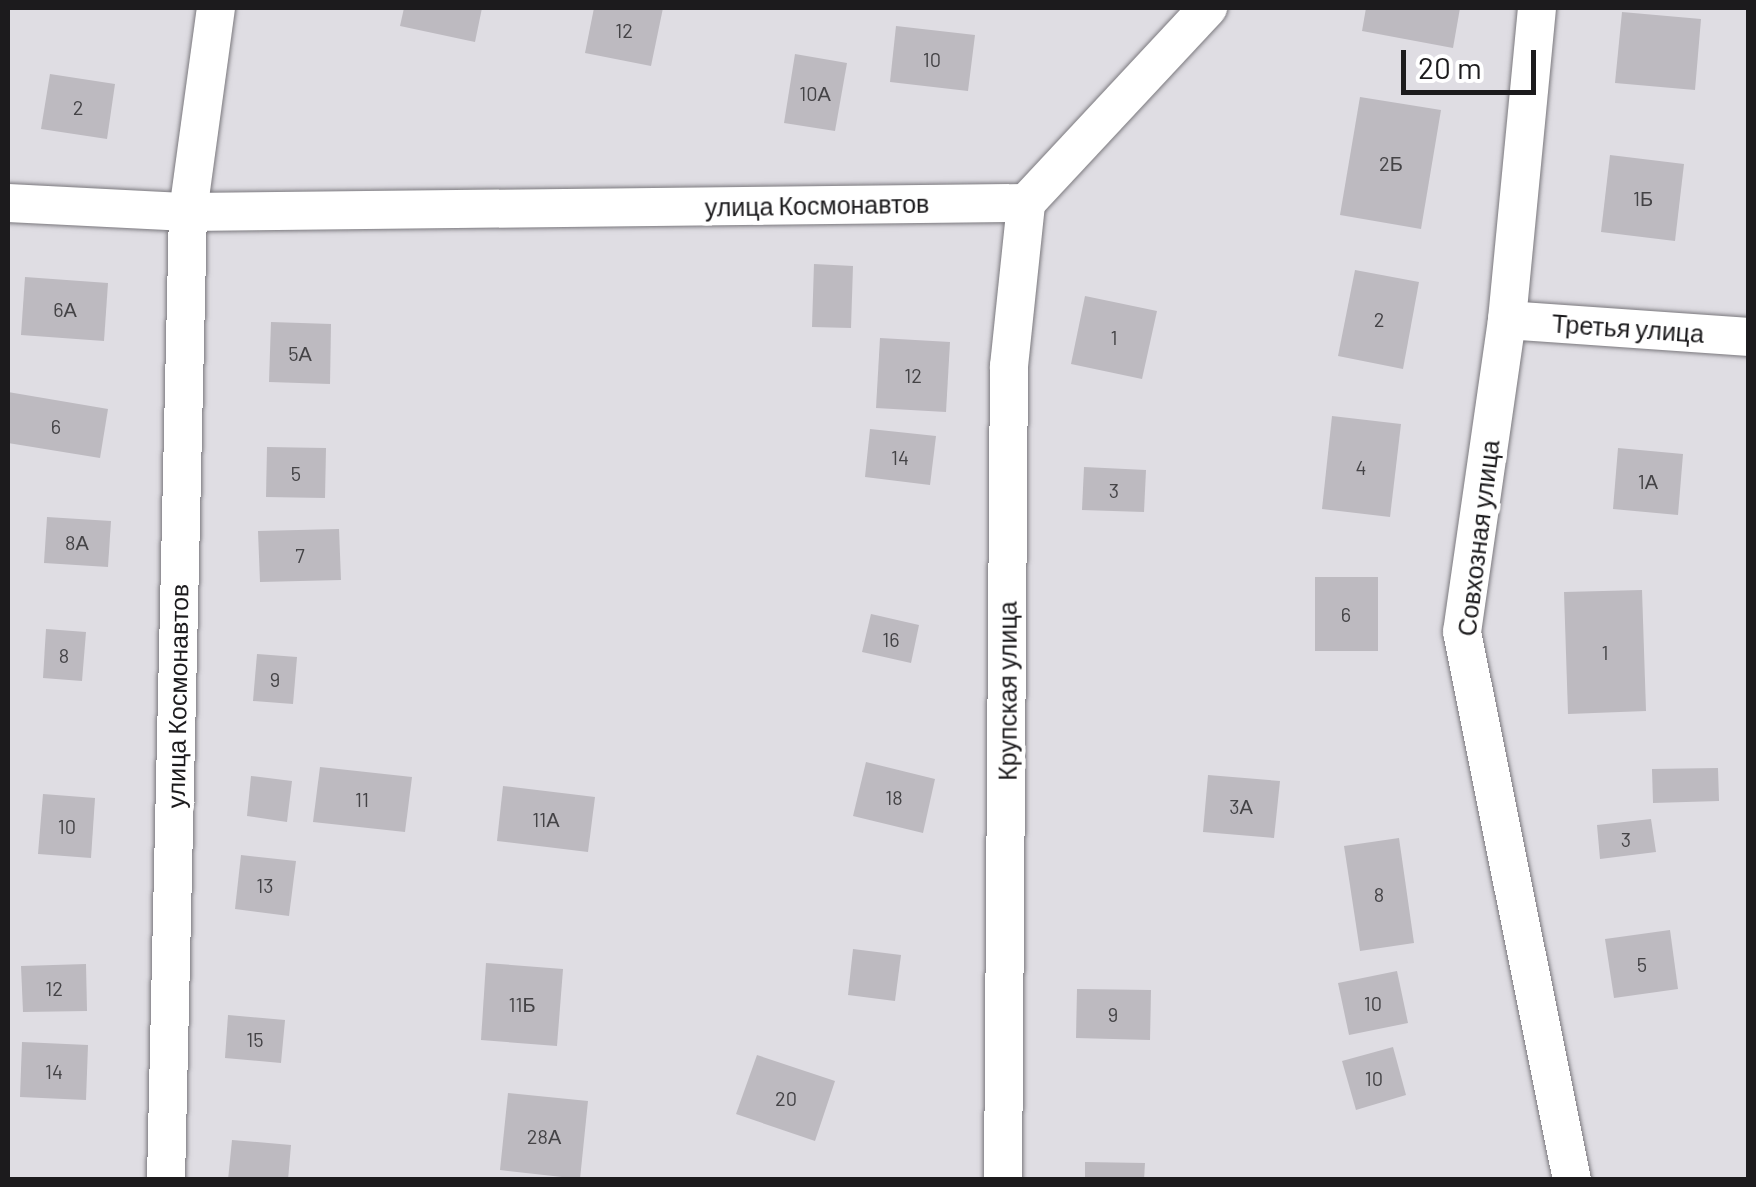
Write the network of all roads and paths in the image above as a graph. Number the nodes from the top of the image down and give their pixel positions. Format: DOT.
graph roads {
  1 [pos="216,8"];
  2 [pos="1208,8"];
  3 [pos="1537,8"];
  4 [pos="8,202"];
  5 [pos="1026,203"];
  6 [pos="188,212"];
  7 [pos="1506,320"];
  8 [pos="1748,337"];
  9 [pos="166,1180"];
  10 [pos="1003,1180"];
  11 [pos="1572,1180"];
  1 -- 6 [label="street, улица Космонавтов"];
  2 -- 5 [label="street"];
  3 -- 7 [label="street, Совхозная улица"];
  4 -- 6 [label="street, улица Космонавтов"];
  5 -- 6 [label="street, улица Космонавтов"];
  5 -- 10 [label="street, Крупская улица"];
  6 -- 9 [label="street, улица Космонавтов"];
  7 -- 8 [label="street, Третья улица"];
  7 -- 11 [label="street, Совхозная улица"];
}
